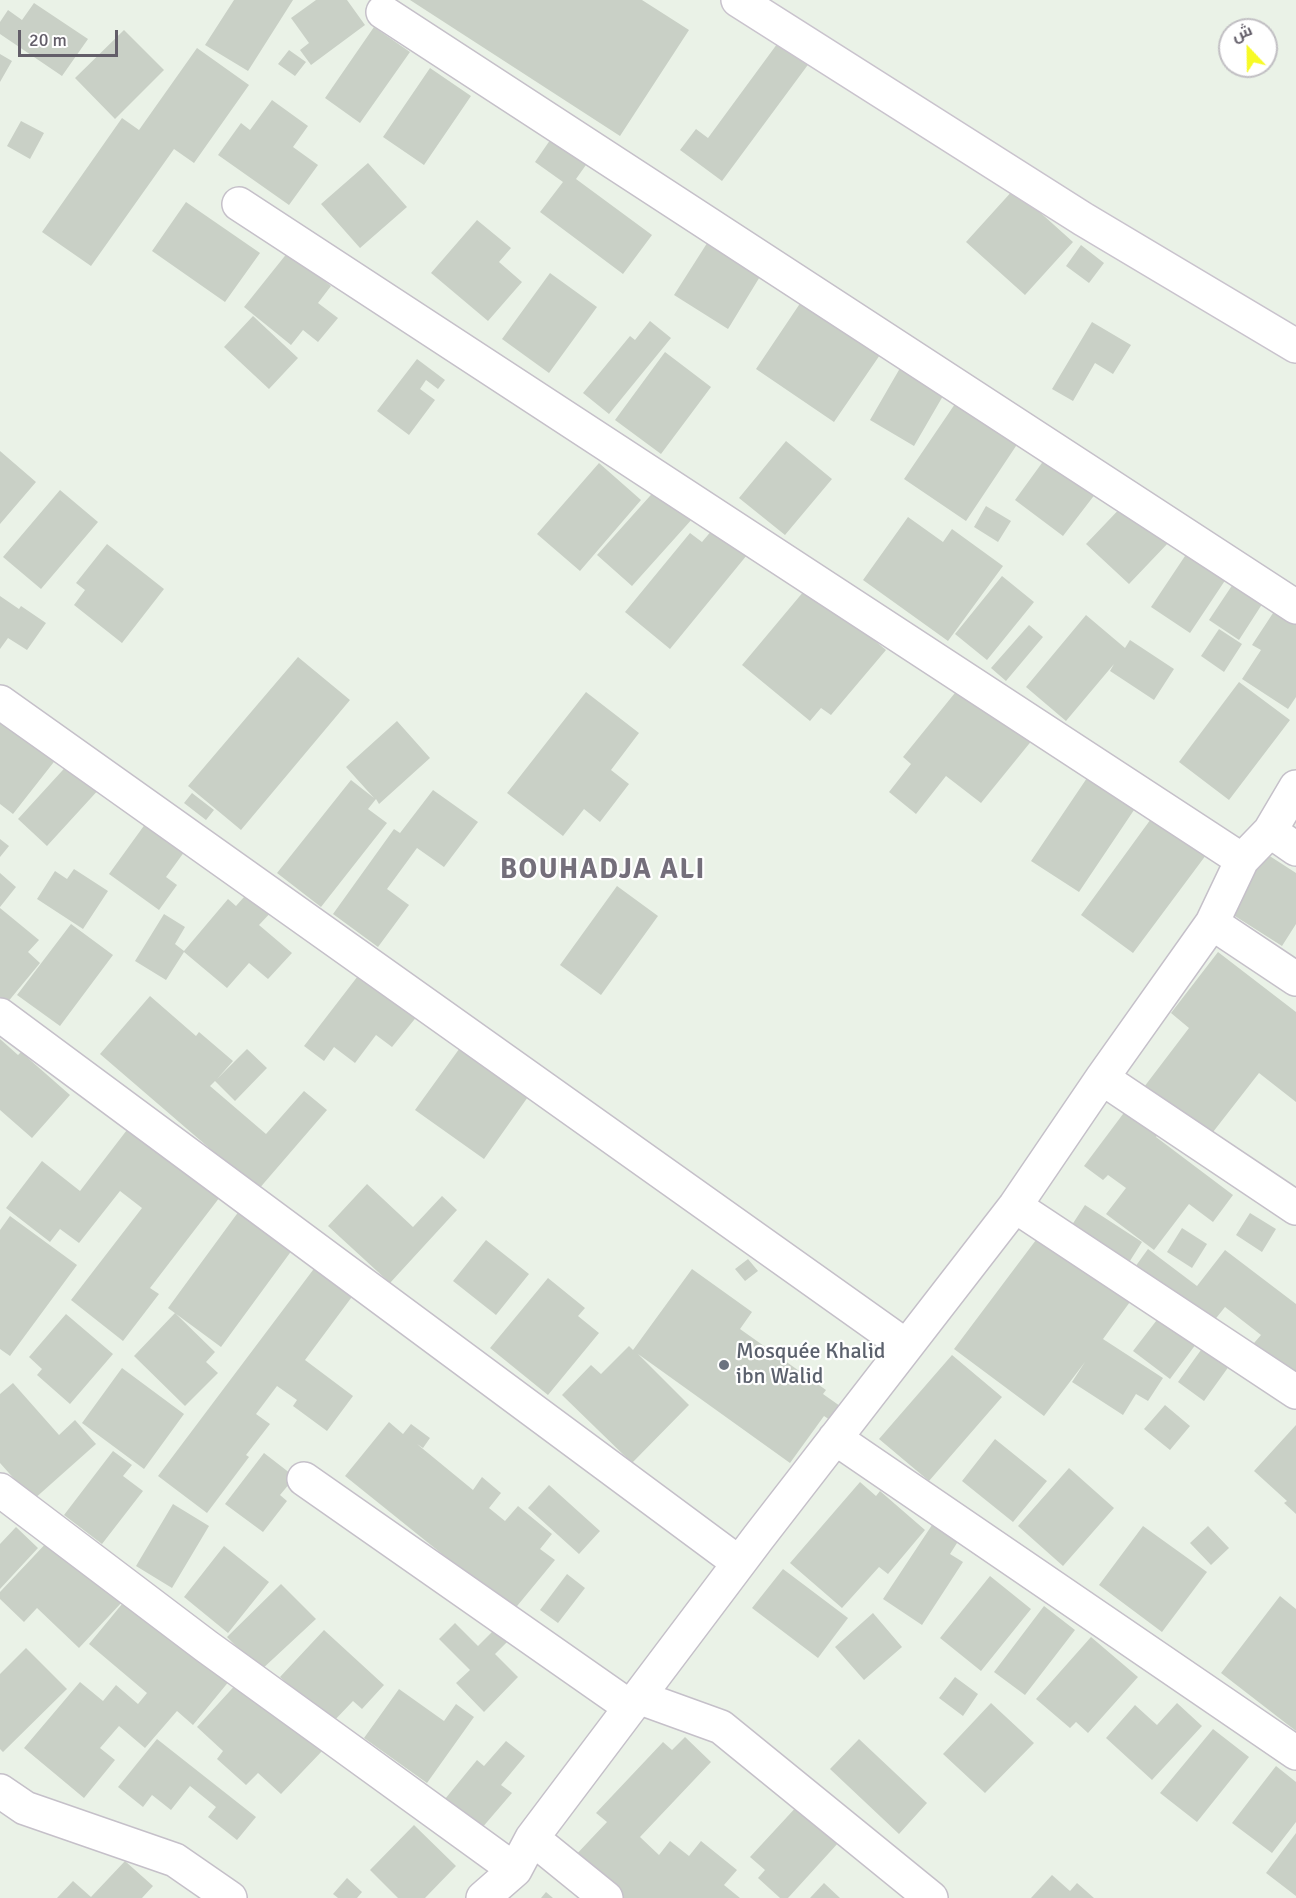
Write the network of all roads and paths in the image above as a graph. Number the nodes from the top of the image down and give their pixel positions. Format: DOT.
graph roads {
  1 [pos="738,0"];
  2 [pos="383,12"];
  3 [pos="239,204"];
  4 [pos="1296,346"];
  5 [pos="1296,607"];
  6 [pos="0,702"];
  7 [pos="1296,787"];
  8 [pos="1283,840"];
  9 [pos="1242,860"];
  10 [pos="1212,923"];
  11 [pos="1296,979"];
  12 [pos="0,1015"];
  13 [pos="1102,1078"];
  14 [pos="1015,1206"];
  15 [pos="1296,1208"];
  16 [pos="906,1347"];
  17 [pos="1296,1392"];
  18 [pos="835,1438"];
  19 [pos="304,1479"];
  20 [pos="0,1490"];
  21 [pos="739,1563"];
  22 [pos="634,1702"];
  23 [pos="1296,1754"];
  24 [pos="0,1791"];
  25 [pos="532,1838"];
  26 [pos="515,1870"];
  27 [pos="230,1898"];
  28 [pos="483,1898"];
  29 [pos="606,1898"];
  30 [pos="931,1898"];
  1 -- 4 [label="street"];
  2 -- 5 [label="street"];
  3 -- 9 [label="street"];
  6 -- 16 [label="street"];
  7 -- 8 [label="street"];
  8 -- 9 [label="street"];
  9 -- 10 [label="street"];
  10 -- 11 [label="street"];
  10 -- 13 [label="street"];
  12 -- 21 [label="street"];
  13 -- 14 [label="street"];
  13 -- 15 [label="street"];
  14 -- 16 [label="street"];
  14 -- 17 [label="street"];
  16 -- 18 [label="street"];
  18 -- 21 [label="street"];
  18 -- 23 [label="street"];
  19 -- 22 [label="street"];
  20 -- 26 [label="street"];
  21 -- 22 [label="street"];
  22 -- 25 [label="street"];
  22 -- 30 [label="street"];
  24 -- 27 [label="street"];
  25 -- 26 [label="street"];
  25 -- 29 [label="street"];
  26 -- 28 [label="street"];
}
